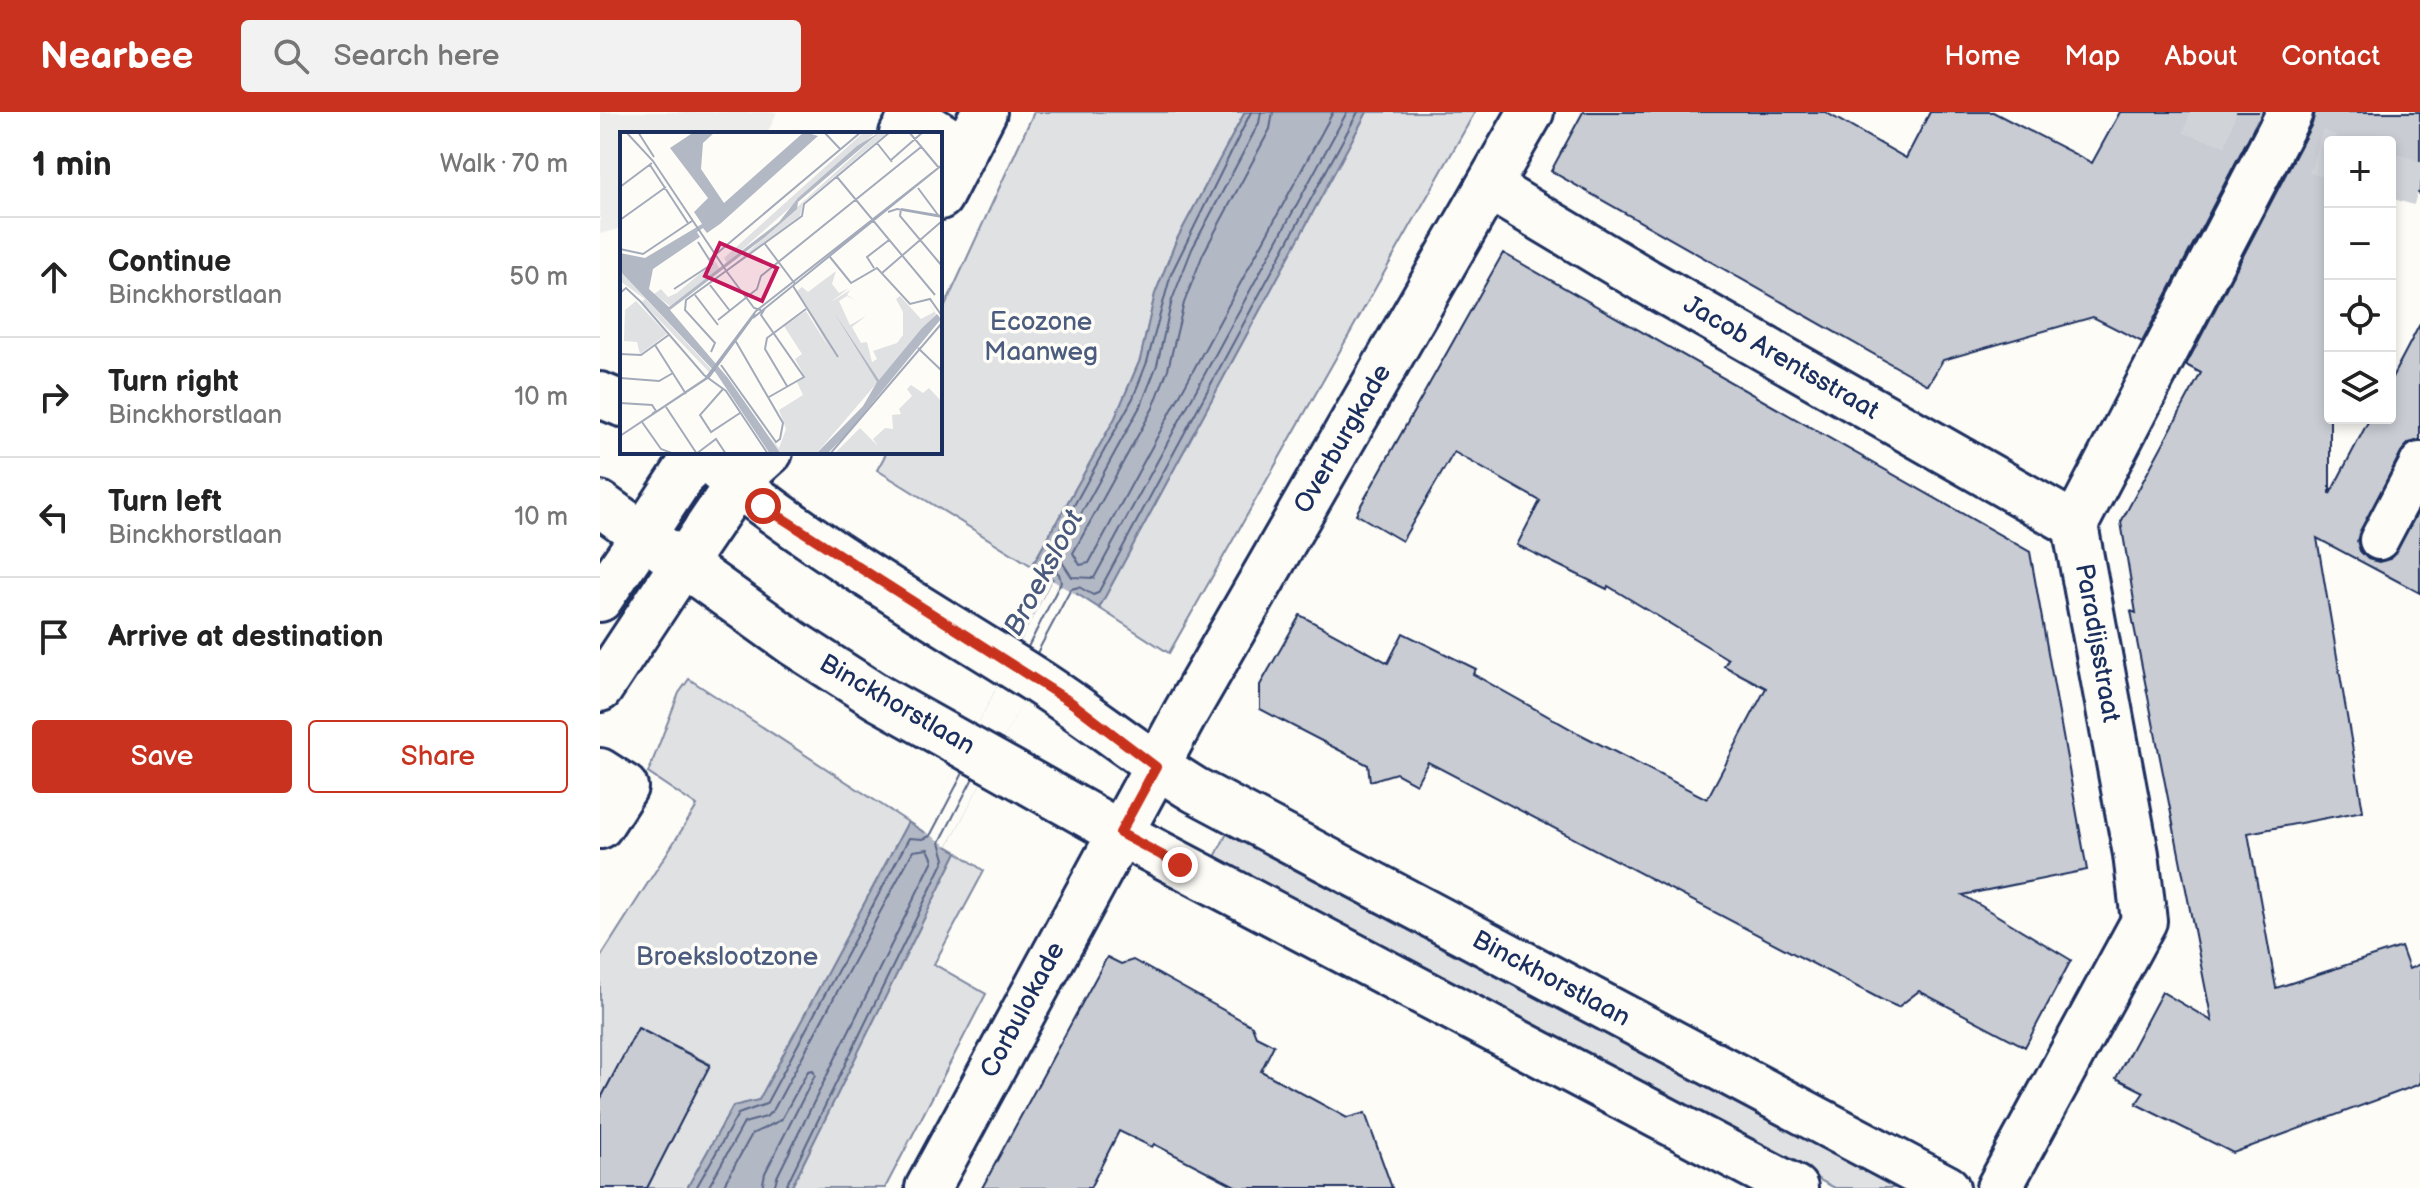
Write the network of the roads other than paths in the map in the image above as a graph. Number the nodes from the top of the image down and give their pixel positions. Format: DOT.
graph roads {
  1 [pos="1531,112"];
  2 [pos="2290,112"];
  3 [pos="910,120"];
  4 [pos="975,130"];
  5 [pos="1489,187"];
  6 [pos="942,193"];
  7 [pos="600,395"];
  8 [pos="620,403"];
  9 [pos="697,454"];
  10 [pos="700,454"];
  11 [pos="768,454"];
  12 [pos="2420,462"];
  13 [pos="736,484"];
  14 [pos="600,504"];
  15 [pos="2075,525"];
  16 [pos="642,537"];
  17 [pos="2379,540"];
  18 [pos="682,565"];
  19 [pos="600,599"];
  20 [pos="600,689"];
  21 [pos="1156,767"];
  22 [pos="612,779"];
  23 [pos="600,826"];
  24 [pos="1120,833"];
  25 [pos="928,1188"];
  26 [pos="1795,1188"];
  27 [pos="1947,1188"];
  28 [pos="1999,1188"];
  1 -- 5 [label="street, Overburgkade"];
  2 -- 15 [label="street"];
  3 -- 4 [label="lane"];
  4 -- 6 [label="street"];
  5 -- 15 [label="street, Jacob Arentsstraat"];
  5 -- 21 [label="street, Overburgkade"];
  7 -- 8 [label="street"];
  9 -- 16 [label="street"];
  10 -- 13 [label="street, Binckhorstlaan"];
  11 -- 13 [label="street"];
  12 -- 17 [label="lane"];
  13 -- 18 [label="street"];
  13 -- 21 [label="street, Binckhorstlaan"];
  14 -- 16 [label="street, Binckhorstlaan"];
  15 -- 28 [label="street, Paradijsstraat"];
  16 -- 18 [label="street, Binckhorstlaan"];
  16 -- 19 [label="street"];
  18 -- 20 [label="street"];
  18 -- 24 [label="street, Binckhorstlaan"];
  21 -- 24 [label="street"];
  21 -- 27 [label="street, Binckhorstlaan"];
  22 -- 23 [label="street"];
  24 -- 25 [label="street, Corbulokade"];
  24 -- 26 [label="street, Binckhorstlaan"];
}
